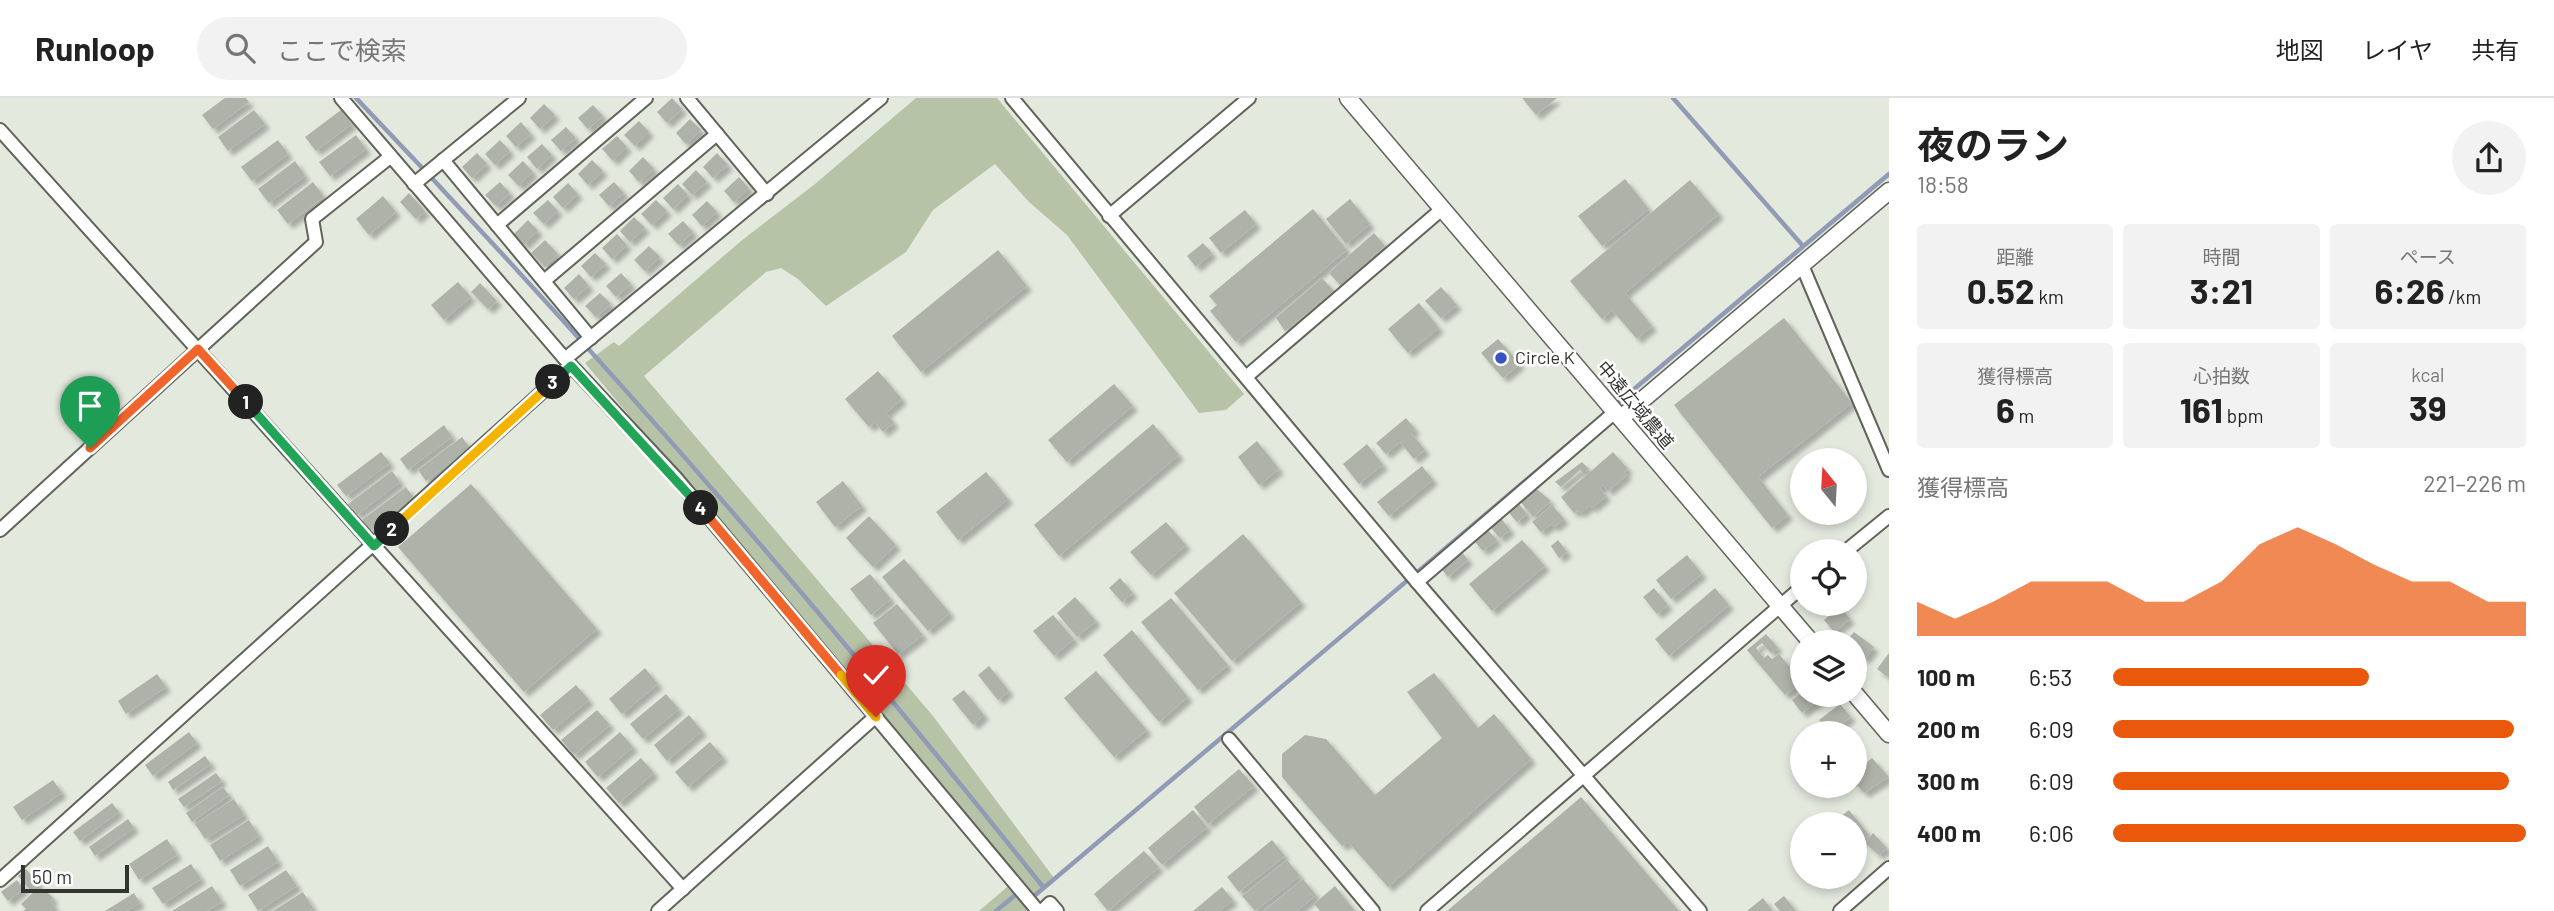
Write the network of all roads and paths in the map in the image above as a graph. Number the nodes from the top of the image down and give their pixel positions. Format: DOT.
graph roads {
  1 [pos="341,98"];
  2 [pos="519,98"];
  3 [pos="646,98"];
  4 [pos="687,98"];
  5 [pos="881,98"];
  6 [pos="1012,98"];
  7 [pos="1249,98"];
  8 [pos="1348,98"];
  9 [pos="0,131"];
  10 [pos="717,134"];
  11 [pos="390,157"];
  12 [pos="443,160"];
  13 [pos="414,184"];
  14 [pos="1889,191"];
  15 [pos="767,194"];
  16 [pos="1442,209"];
  17 [pos="1110,216"];
  18 [pos="497,225"];
  19 [pos="1801,263"];
  20 [pos="544,281"];
  21 [pos="591,338"];
  22 [pos="198,349"];
  23 [pos="568,362"];
  24 [pos="1246,377"];
  25 [pos="1618,415"];
  26 [pos="1889,470"];
  27 [pos="1889,516"];
  28 [pos="0,530"];
  29 [pos="1861,539"];
  30 [pos="374,546"];
  31 [pos="1417,582"];
  32 [pos="1790,597"];
  33 [pos="1780,606"];
  34 [pos="1801,630"];
  35 [pos="1866,707"];
  36 [pos="876,717"];
  37 [pos="1888,732"];
  38 [pos="1229,739"];
  39 [pos="1582,776"];
  40 [pos="1889,868"];
  41 [pos="0,880"];
  42 [pos="683,889"];
  43 [pos="658,911"];
  44 [pos="1040,911"];
  45 [pos="1057,911"];
  46 [pos="1373,911"];
  47 [pos="1427,911"];
  48 [pos="1700,911"];
  49 [pos="1840,911"];
  1 -- 11 [label="street"];
  2 -- 12 [label="street"];
  3 -- 18 [label="street"];
  4 -- 10 [label="street"];
  5 -- 15 [label="street"];
  6 -- 17 [label="street"];
  7 -- 17 [label="street"];
  8 -- 16 [label="street, 中遠広域農道"];
  9 -- 22 [label="street"];
  10 -- 15 [label="street"];
  10 -- 20 [label="street"];
  11 -- 13 [label="street"];
  11 -- 22 [label="street"];
  12 -- 13 [label="street"];
  12 -- 18 [label="street"];
  13 -- 23 [label="street"];
  14 -- 19 [label="street"];
  15 -- 21 [label="street"];
  16 -- 24 [label="street"];
  16 -- 25 [label="street, 中遠広域農道"];
  17 -- 24 [label="street"];
  18 -- 20 [label="street"];
  19 -- 25 [label="street"];
  19 -- 26 [label="street"];
  20 -- 21 [label="street"];
  21 -- 23 [label="street"];
  22 -- 28 [label="street"];
  22 -- 30 [label="street"];
  23 -- 30 [label="street"];
  23 -- 36 [label="street"];
  24 -- 31 [label="street"];
  25 -- 31 [label="street"];
  25 -- 33 [label="street, 中遠広域農道"];
  27 -- 29 [label="street"];
  30 -- 41 [label="street"];
  30 -- 42 [label="street"];
  31 -- 39 [label="street"];
  32 -- 33 [label="street"];
  33 -- 34 [label="street, 中遠広域農道"];
  33 -- 39 [label="street"];
  35 -- 37 [label="street"];
  36 -- 42 [label="street"];
  36 -- 44 [label="street"];
  38 -- 46 [label="street"];
  39 -- 47 [label="street"];
  39 -- 48 [label="street"];
  40 -- 49 [label="street"];
  42 -- 43 [label="street"];
  44 -- 45 [label="street"];
}
